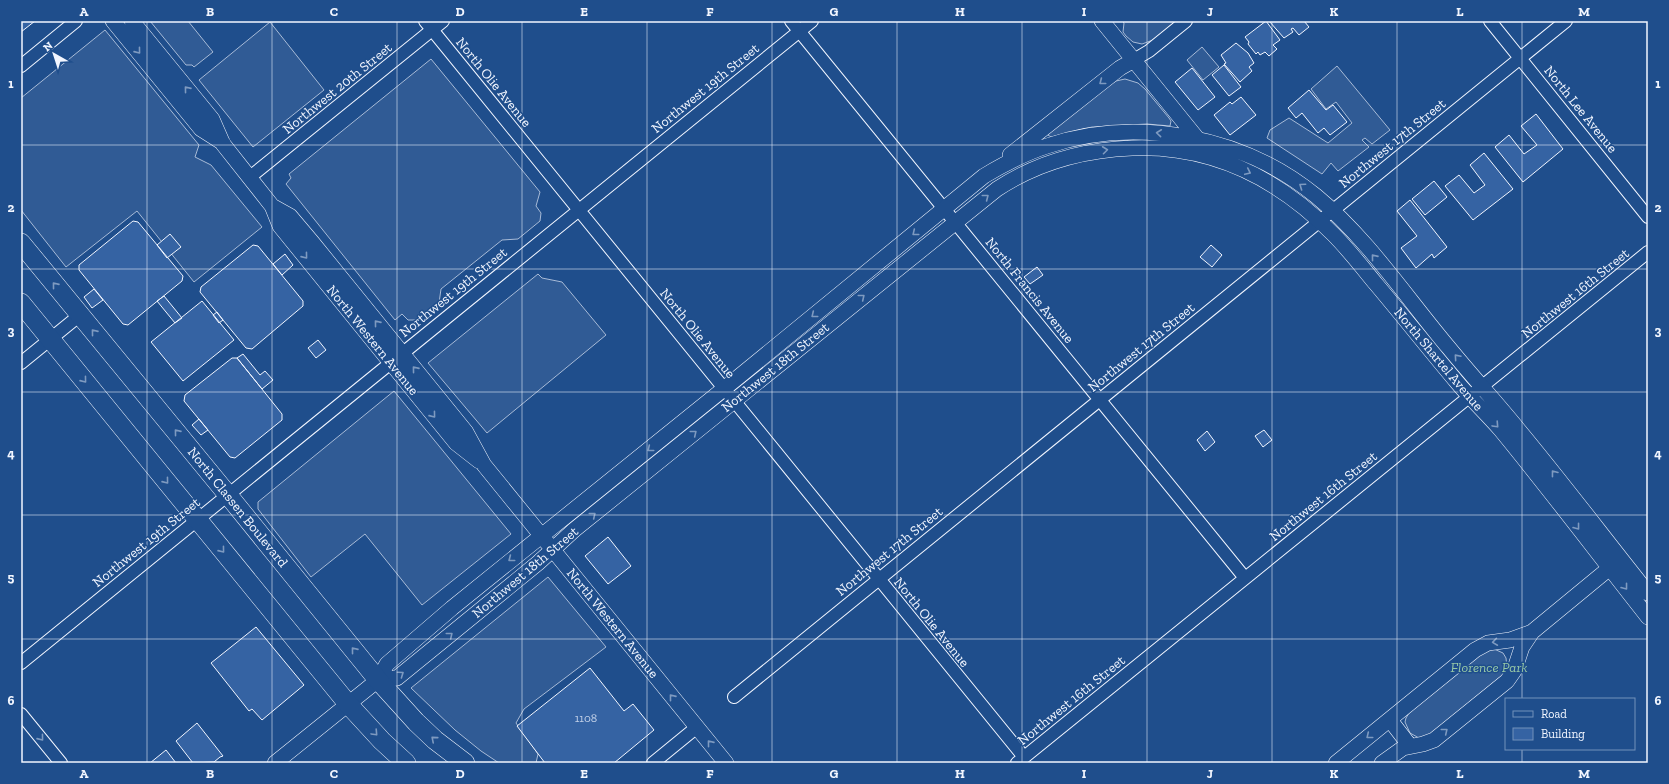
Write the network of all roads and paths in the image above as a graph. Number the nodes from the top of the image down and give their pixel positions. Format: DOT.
graph roads {
  1 [pos="76,21"];
  2 [pos="114,21"];
  3 [pos="132,21"];
  4 [pos="443,21"];
  5 [pos="791,21"];
  6 [pos="812,21"];
  7 [pos="1102,21"];
  8 [pos="1186,21"];
  9 [pos="1490,21"];
  10 [pos="1566,21"];
  11 [pos="429,26"];
  12 [pos="800,31"];
  13 [pos="1520,58"];
  14 [pos="1134,60"];
  15 [pos="21,66"];
  16 [pos="1197,138"];
  17 [pos="223,144"];
  18 [pos="1212,157"];
  19 [pos="984,176"];
  20 [pos="250,177"];
  21 [pos="945,208"];
  22 [pos="579,210"];
  23 [pos="1333,211"];
  24 [pos="1648,216"];
  25 [pos="955,221"];
  26 [pos="1320,221"];
  27 [pos="21,243"];
  28 [pos="1648,252"];
  29 [pos="21,303"];
  30 [pos="80,315"];
  31 [pos="51,339"];
  32 [pos="396,358"];
  33 [pos="21,363"];
  34 [pos="1482,387"];
  35 [pos="729,394"];
  36 [pos="1469,397"];
  37 [pos="1100,399"];
  38 [pos="228,495"];
  39 [pos="197,520"];
  40 [pos="542,535"];
  41 [pos="553,550"];
  42 [pos="1616,564"];
  43 [pos="1245,578"];
  44 [pos="878,579"];
  45 [pos="471,592"];
  46 [pos="1648,593"];
  47 [pos="484,608"];
  48 [pos="1645,608"];
  49 [pos="1532,632"];
  50 [pos="21,663"];
  51 [pos="378,680"];
  52 [pos="734,696"];
  53 [pos="348,704"];
  54 [pos="21,714"];
  55 [pos="1390,720"];
  56 [pos="697,727"];
  57 [pos="1410,746"];
  58 [pos="1020,760"];
  59 [pos="61,763"];
  60 [pos="275,763"];
  61 [pos="406,763"];
  62 [pos="464,763"];
  63 [pos="653,763"];
  64 [pos="726,763"];
  65 [pos="1336,763"];
  66 [pos="1382,763"];
  1 -- 15 [label="street"];
  2 -- 17 [label="street, North Western Avenue, one-way"];
  17 -- 3 [label="street, North Western Avenue, one-way"];
  4 -- 11 [label="street, Northwest 20th Street"];
  5 -- 12 [label="street, North Francis Avenue"];
  6 -- 12 [label="street, Northwest 19th Street"];
  7 -- 14 [label="street"];
  8 -- 14 [label="street"];
  9 -- 13 [label="street, North Lee Avenue"];
  10 -- 13 [label="street, Northwest 17th Street"];
  11 -- 20 [label="street, Northwest 20th Street"];
  11 -- 22 [label="street, North Olie Avenue"];
  12 -- 21 [label="street, North Francis Avenue"];
  12 -- 22 [label="street, Northwest 19th Street"];
  13 -- 23 [label="street, Northwest 17th Street"];
  13 -- 24 [label="street, North Lee Avenue"];
  14 -- 16 [label="street"];
  14 -- 19 [label="street, one-way"];
  16 -- 18 [label="street"];
  16 -- 19 [label="street, Northwest 18th Street, one-way"];
  23 -- 16 [label="street, North Shartel Avenue, one-way"];
  17 -- 20 [label="street, North Western Avenue"];
  25 -- 18 [label="street, Northwest 18th Street, one-way"];
  18 -- 26 [label="street, North Shartel Avenue, one-way"];
  19 -- 21 [label="street, Northwest 18th Street"];
  20 -- 32 [label="street, North Western Avenue"];
  21 -- 25 [label="street, North Francis Avenue"];
  21 -- 35 [label="street, Northwest 18th Street, one-way"];
  22 -- 32 [label="street, Northwest 19th Street"];
  22 -- 35 [label="street, North Olie Avenue"];
  23 -- 26 [label="street, Northwest 17th Street"];
  34 -- 23 [label="street, North Shartel Avenue, one-way"];
  35 -- 25 [label="street, Northwest 18th Street, one-way"];
  25 -- 37 [label="street, North Francis Avenue"];
  26 -- 36 [label="street, North Shartel Avenue"];
  26 -- 37 [label="street, Northwest 17th Street"];
  30 -- 27 [label="main road, North Classen Boulevard, one-way"];
  28 -- 34 [label="street, Northwest 16th Street"];
  29 -- 31 [label="main road"];
  30 -- 31 [label="street"];
  38 -- 30 [label="main road, North Classen Boulevard, one-way"];
  31 -- 33 [label="street"];
  31 -- 39 [label="main road, one-way"];
  32 -- 38 [label="street, Northwest 19th Street"];
  32 -- 40 [label="street, North Western Avenue"];
  34 -- 36 [label="street, Northwest 16th Street"];
  42 -- 34 [label="street, North Shartel Avenue, one-way"];
  35 -- 40 [label="street, Northwest 18th Street, one-way"];
  41 -- 35 [label="street, Northwest 18th Street, one-way"];
  35 -- 44 [label="street, North Olie Avenue"];
  36 -- 42 [label="street, North Shartel Avenue, one-way"];
  36 -- 43 [label="street, Northwest 16th Street"];
  37 -- 43 [label="street, North Francis Avenue"];
  37 -- 44 [label="street, Northwest 17th Street"];
  38 -- 39 [label="street, Northwest 19th Street"];
  51 -- 38 [label="main road, North Classen Boulevard, one-way"];
  39 -- 50 [label="street, Northwest 19th Street"];
  39 -- 53 [label="main road, one-way"];
  40 -- 41 [label="street, North Western Avenue"];
  40 -- 45 [label="street, Northwest 18th Street, one-way"];
  41 -- 47 [label="street, Northwest 18th Street"];
  56 -- 41 [label="street, North Western Avenue, one-way"];
  42 -- 46 [label="street, North Shartel Avenue"];
  42 -- 48 [label="street, North Shartel Avenue, one-way"];
  42 -- 49 [label="street"];
  43 -- 58 [label="street, Northwest 16th Street"];
  44 -- 52 [label="street, Northwest 17th Street"];
  44 -- 58 [label="street, North Olie Avenue"];
  45 -- 47 [label="street"];
  45 -- 51 [label="street, Northwest 18th Street"];
  51 -- 47 [label="street, Northwest 18th Street, one-way"];
  49 -- 55 [label="street, one-way"];
  57 -- 49 [label="street, one-way"];
  51 -- 53 [label="street, Northwest 18th Street"];
  62 -- 51 [label="main road, North Classen Boulevard, one-way"];
  53 -- 60 [label="street, Northwest 18th Street"];
  53 -- 61 [label="main road, one-way"];
  54 -- 59 [label="street, one-way"];
  55 -- 57 [label="street"];
  55 -- 65 [label="street, one-way"];
  56 -- 63 [label="street"];
  64 -- 56 [label="street, North Western Avenue, one-way"];
  57 -- 66 [label="street"];
}
